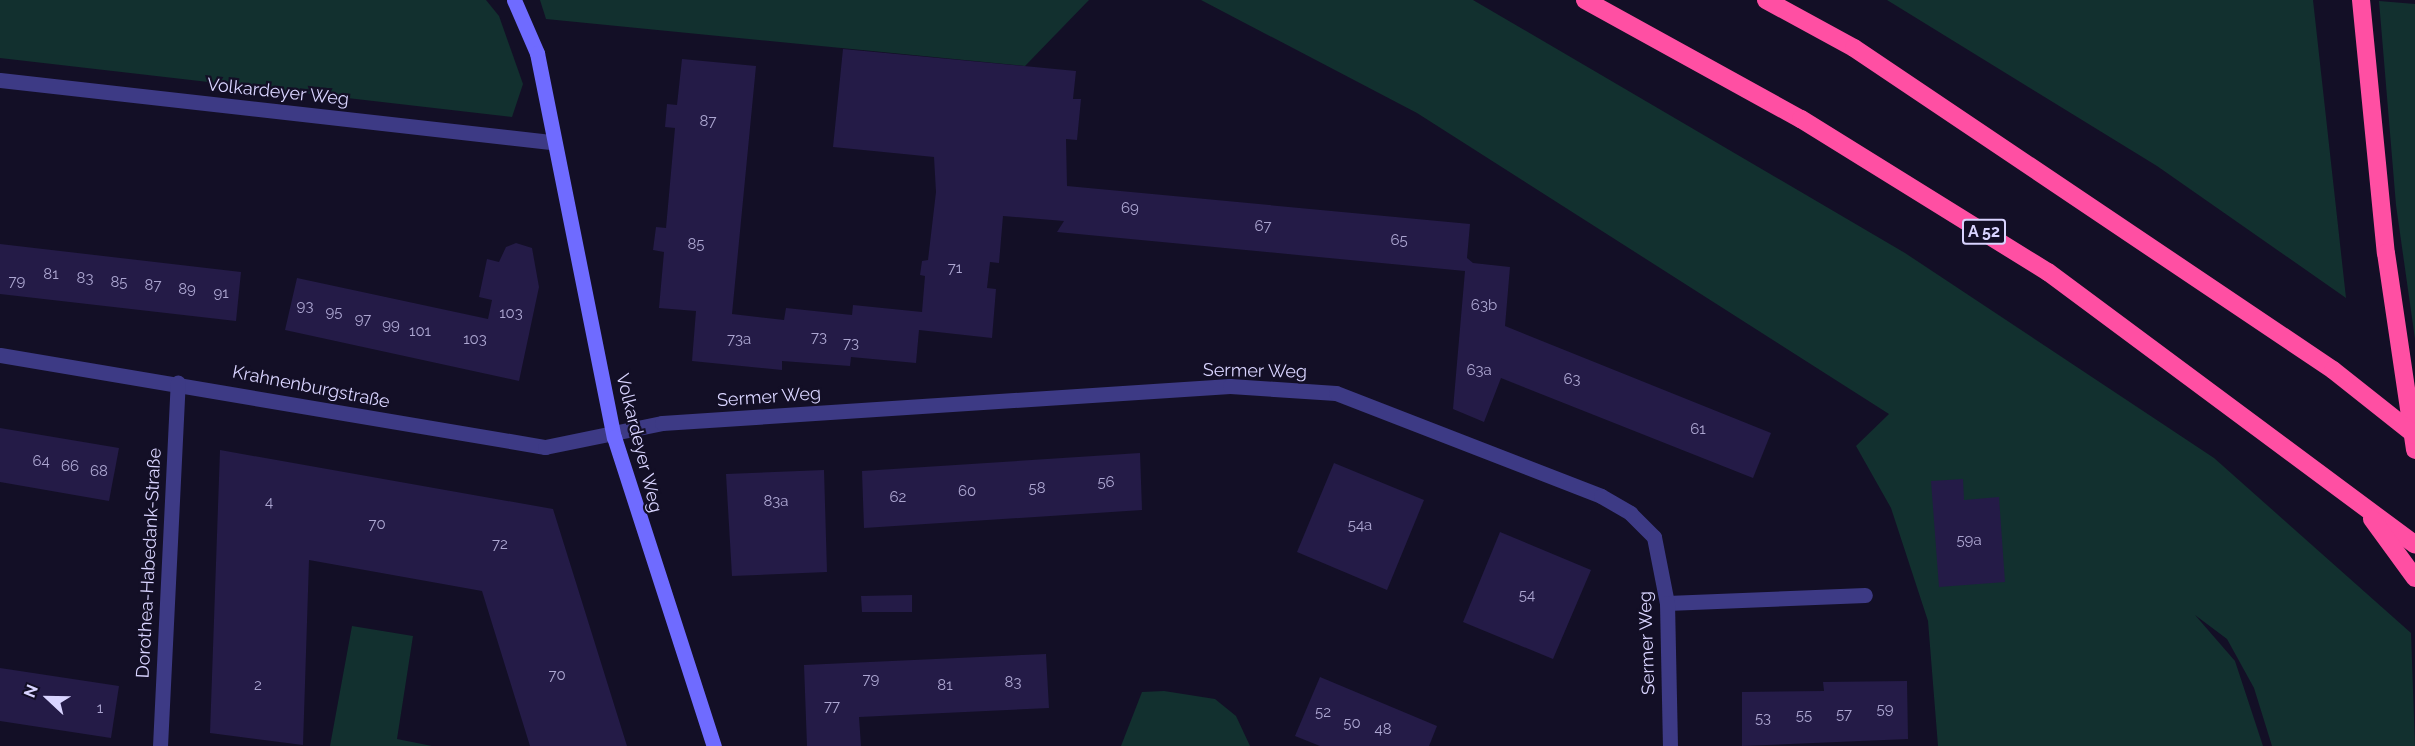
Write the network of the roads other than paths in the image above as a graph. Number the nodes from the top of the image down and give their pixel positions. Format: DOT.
graph roads {
  1 [pos="514,0"];
  2 [pos="1585,0"];
  3 [pos="1766,0"];
  4 [pos="2361,0"];
  5 [pos="0,80"];
  6 [pos="551,142"];
  7 [pos="0,355"];
  8 [pos="178,382"];
  9 [pos="2415,435"];
  10 [pos="614,437"];
  11 [pos="2415,450"];
  12 [pos="2358,500"];
  13 [pos="2415,545"];
  14 [pos="2415,578"];
  15 [pos="1865,595"];
  16 [pos="1667,603"];
  17 [pos="160,746"];
  18 [pos="714,746"];
  19 [pos="1670,746"];
  1 -- 6 [label="street, Volkardeyer Weg"];
  2 -- 12 [label="highway, A 52"];
  3 -- 9 [label="highway, bridge"];
  4 -- 11 [label="highway"];
  5 -- 6 [label="street, Volkardeyer Weg"];
  6 -- 10 [label="street, Volkardeyer Weg"];
  7 -- 8 [label="street, Krahnenburgstraße"];
  8 -- 10 [label="street, Krahnenburgstraße"];
  8 -- 17 [label="street, Dorothea-Habedank-Straße"];
  10 -- 16 [label="street, Sermer Weg"];
  10 -- 18 [label="street, Volkardeyer Weg"];
  12 -- 13 [label="highway, A 52"];
  12 -- 14 [label="highway"];
  15 -- 16 [label="street"];
  16 -- 19 [label="street, Sermer Weg"];
}
